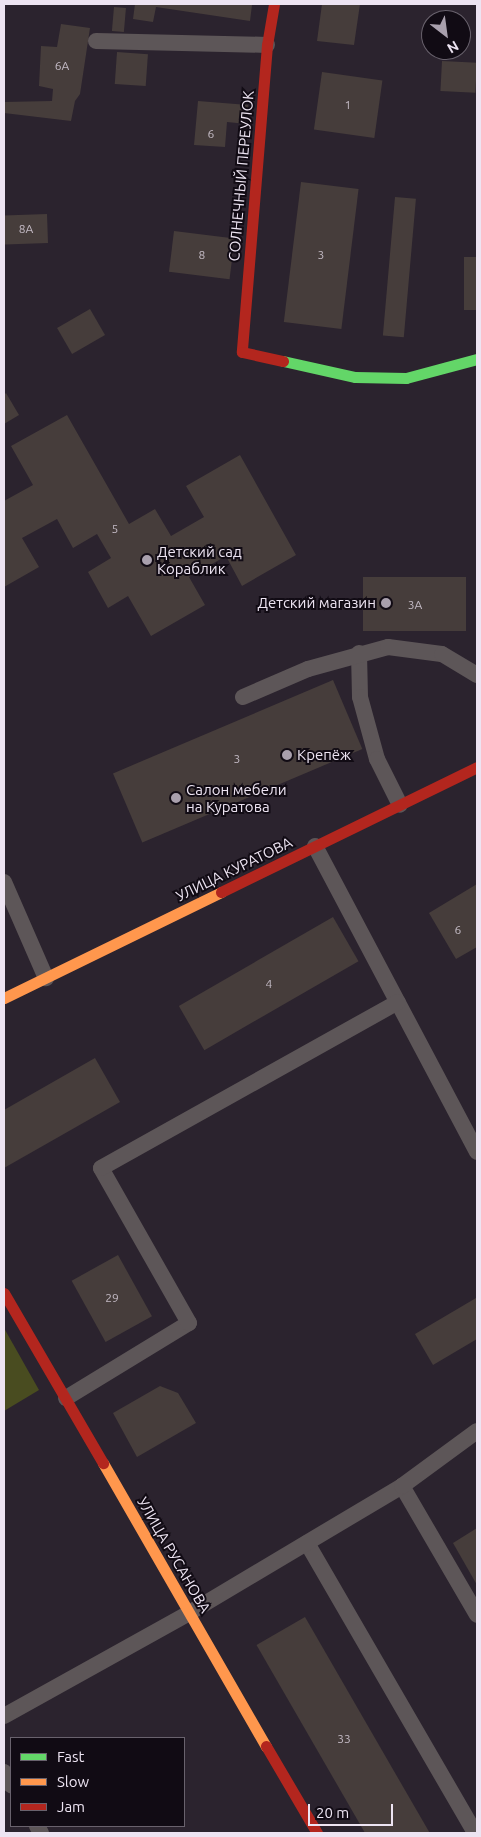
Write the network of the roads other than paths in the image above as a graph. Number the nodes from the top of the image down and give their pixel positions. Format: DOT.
graph roads {
  1 [pos="274,4"];
  2 [pos="96,41"];
  3 [pos="267,45"];
  4 [pos="477,359"];
  5 [pos="360,654"];
  6 [pos="477,675"];
  7 [pos="243,697"];
  8 [pos="477,767"];
  9 [pos="400,805"];
  10 [pos="315,846"];
  11 [pos="4,882"];
  12 [pos="46,978"];
  13 [pos="4,998"];
  14 [pos="398,1002"];
  15 [pos="477,1152"];
  16 [pos="4,1293"];
  17 [pos="66,1398"];
  18 [pos="477,1431"];
  19 [pos="402,1486"];
  20 [pos="306,1543"];
  21 [pos="189,1613"];
  22 [pos="477,1614"];
  23 [pos="4,1716"];
  24 [pos="4,1772"];
  25 [pos="10,1783"];
  26 [pos="316,1833"];
  27 [pos="475,1833"];
  1 -- 3 [label="street, СОЛНЕЧНЫЙ ПЕРЕУЛОК"];
  2 -- 3 [label="lane"];
  3 -- 4 [label="street, СОЛНЕЧНЫЙ ПЕРЕУЛОК"];
  5 -- 6 [label="lane"];
  5 -- 7 [label="lane"];
  5 -- 9 [label="lane"];
  8 -- 9 [label="street, УЛИЦА КУРАТОВА"];
  9 -- 10 [label="street, УЛИЦА КУРАТОВА"];
  10 -- 12 [label="street, УЛИЦА КУРАТОВА"];
  10 -- 14 [label="lane"];
  11 -- 12 [label="lane"];
  12 -- 13 [label="street, УЛИЦА КУРАТОВА"];
  14 -- 15 [label="lane"];
  14 -- 17 [label="lane"];
  16 -- 17 [label="street, УЛИЦА РУСАНОВА"];
  17 -- 21 [label="street, УЛИЦА РУСАНОВА"];
  18 -- 19 [label="lane"];
  19 -- 20 [label="lane"];
  19 -- 22 [label="lane"];
  20 -- 21 [label="lane"];
  20 -- 27 [label="lane"];
  21 -- 23 [label="lane"];
  21 -- 26 [label="street, УЛИЦА РУСАНОВА"];
  24 -- 25 [label="lane"];
}
